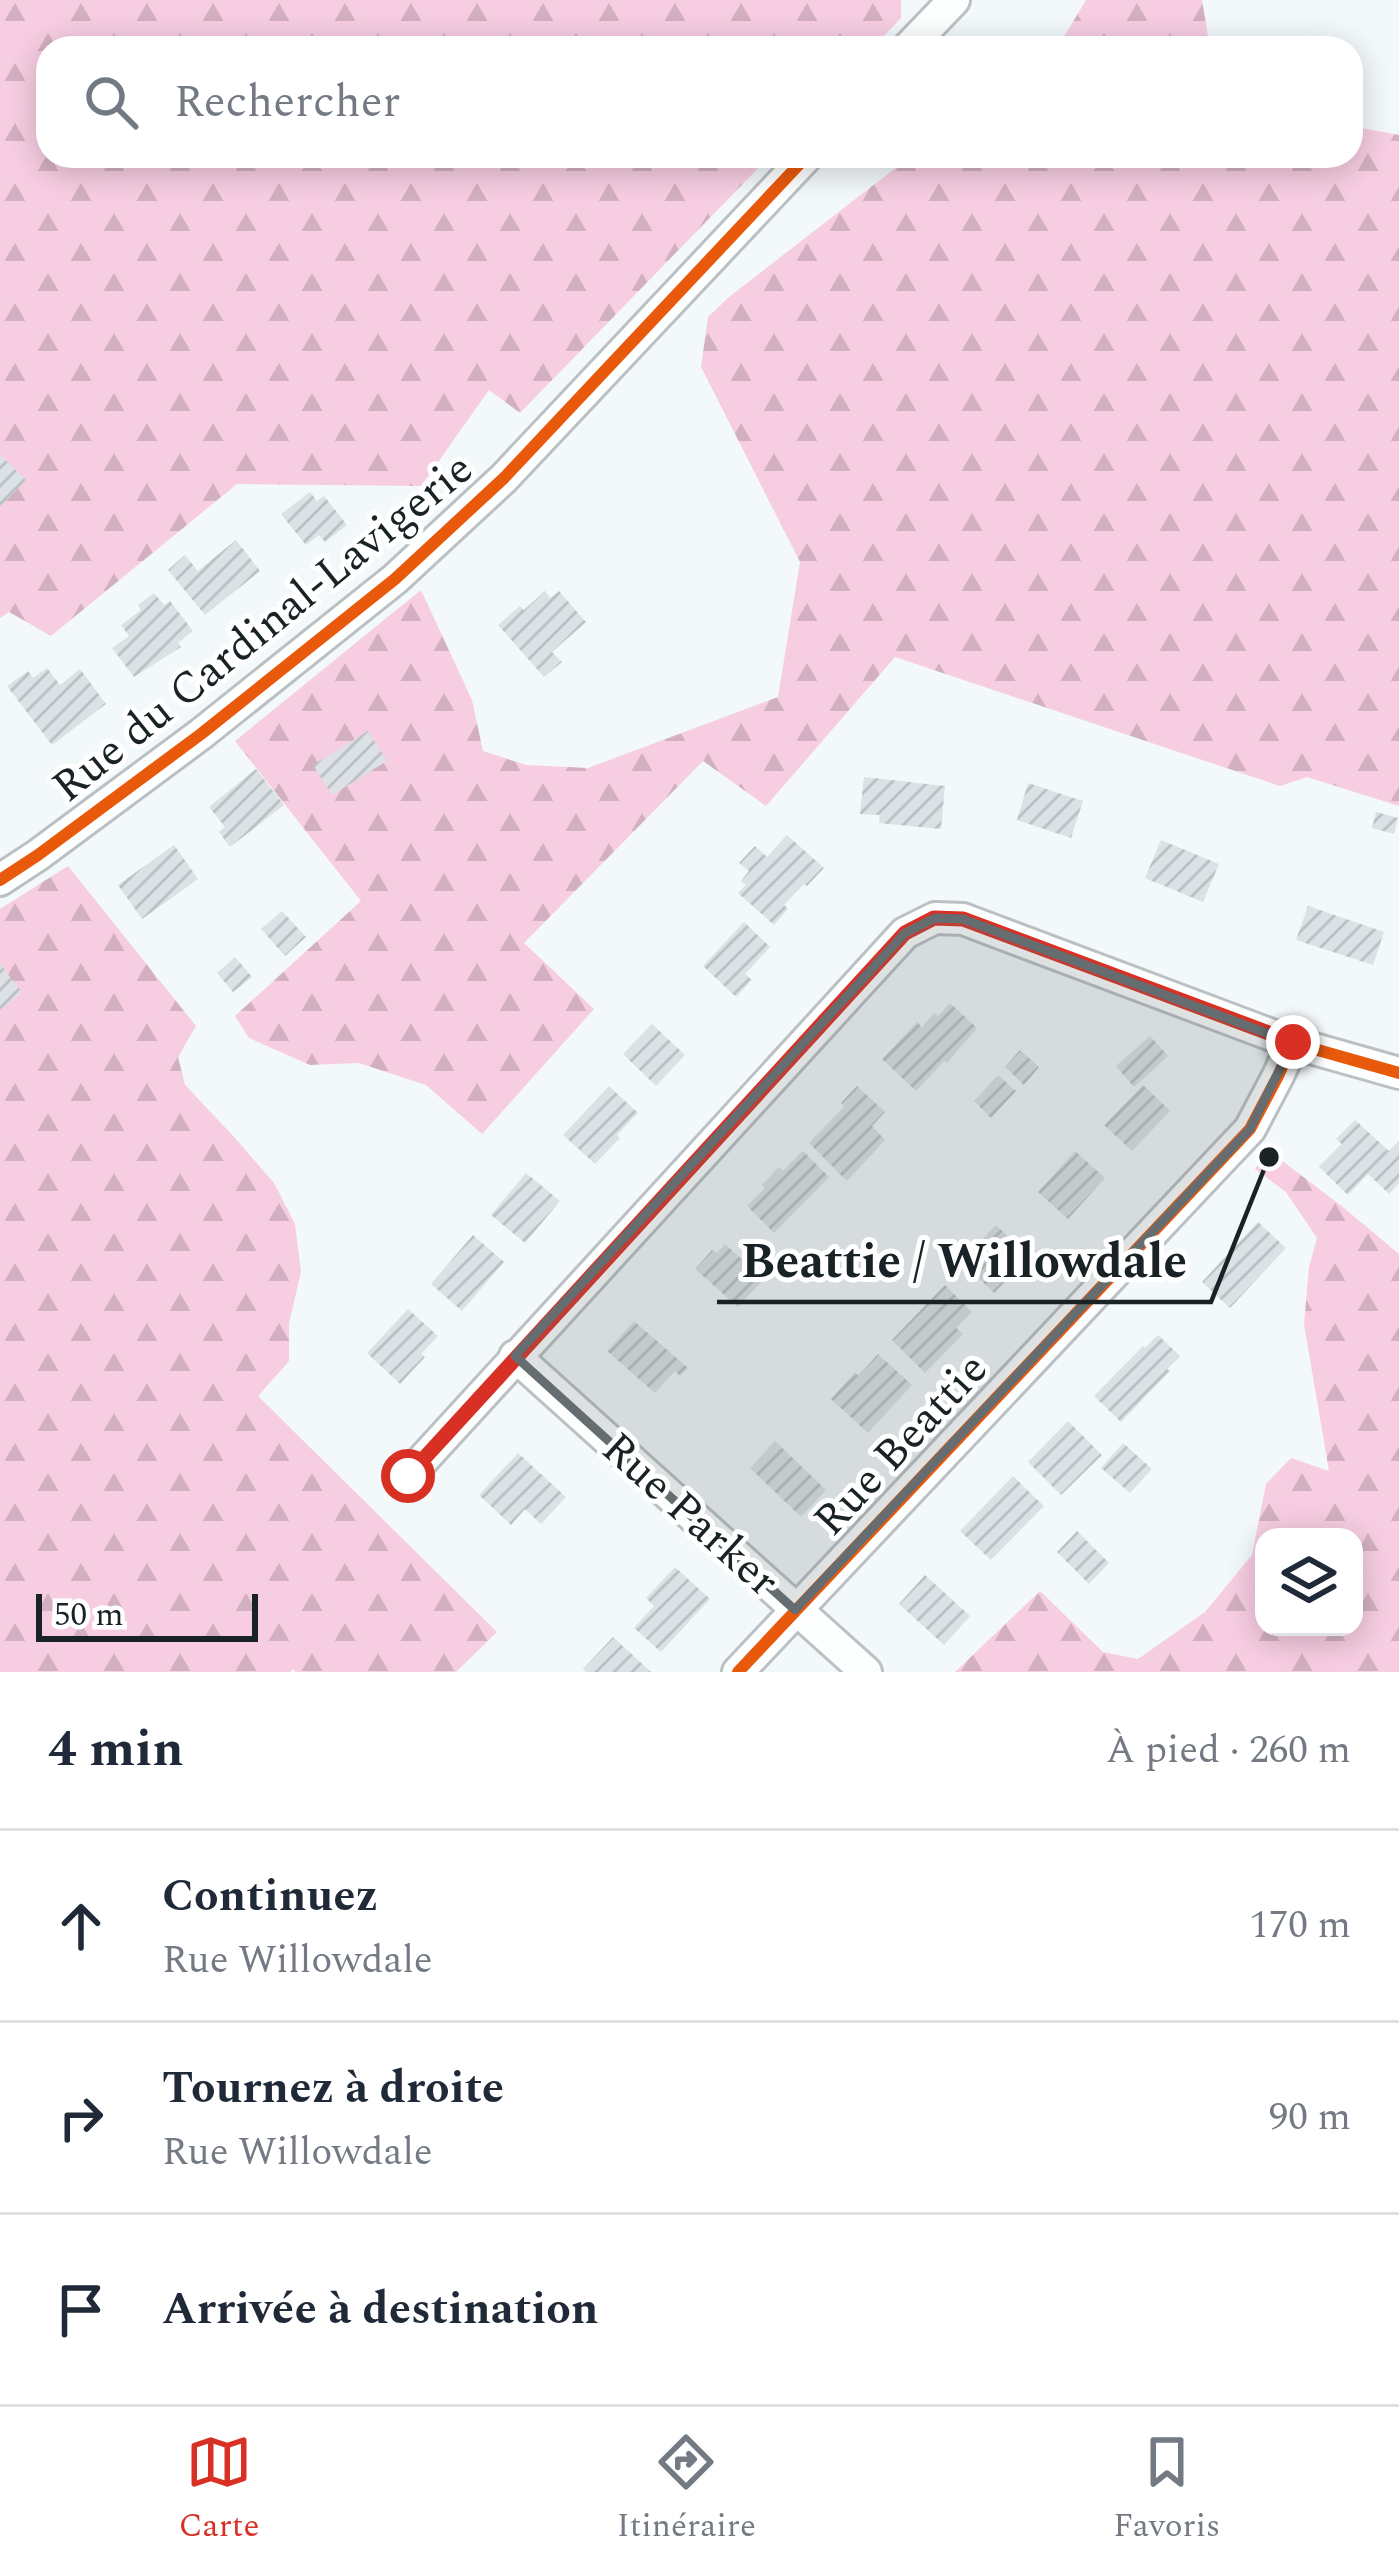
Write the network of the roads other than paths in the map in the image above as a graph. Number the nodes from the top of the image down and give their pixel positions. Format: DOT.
graph roads {
  1 [pos="954,0"];
  2 [pos="920,36"];
  3 [pos="796,168"];
  4 [pos="0,880"];
  5 [pos="1293,1042"];
  6 [pos="1399,1073"];
  7 [pos="515,1356"];
  8 [pos="408,1476"];
  9 [pos="794,1610"];
  10 [pos="738,1672"];
  11 [pos="866,1672"];
  1 -- 2 [label="street"];
  3 -- 4 [label="street, Rue du Cardinal-Lavigerie"];
  5 -- 6 [label="street"];
  5 -- 7 [label="street"];
  5 -- 9 [label="street, Rue Beattie"];
  7 -- 8 [label="street"];
  7 -- 9 [label="street, Rue Parker"];
  9 -- 10 [label="street, Rue Beattie"];
  9 -- 11 [label="street, Rue Parker"];
}
